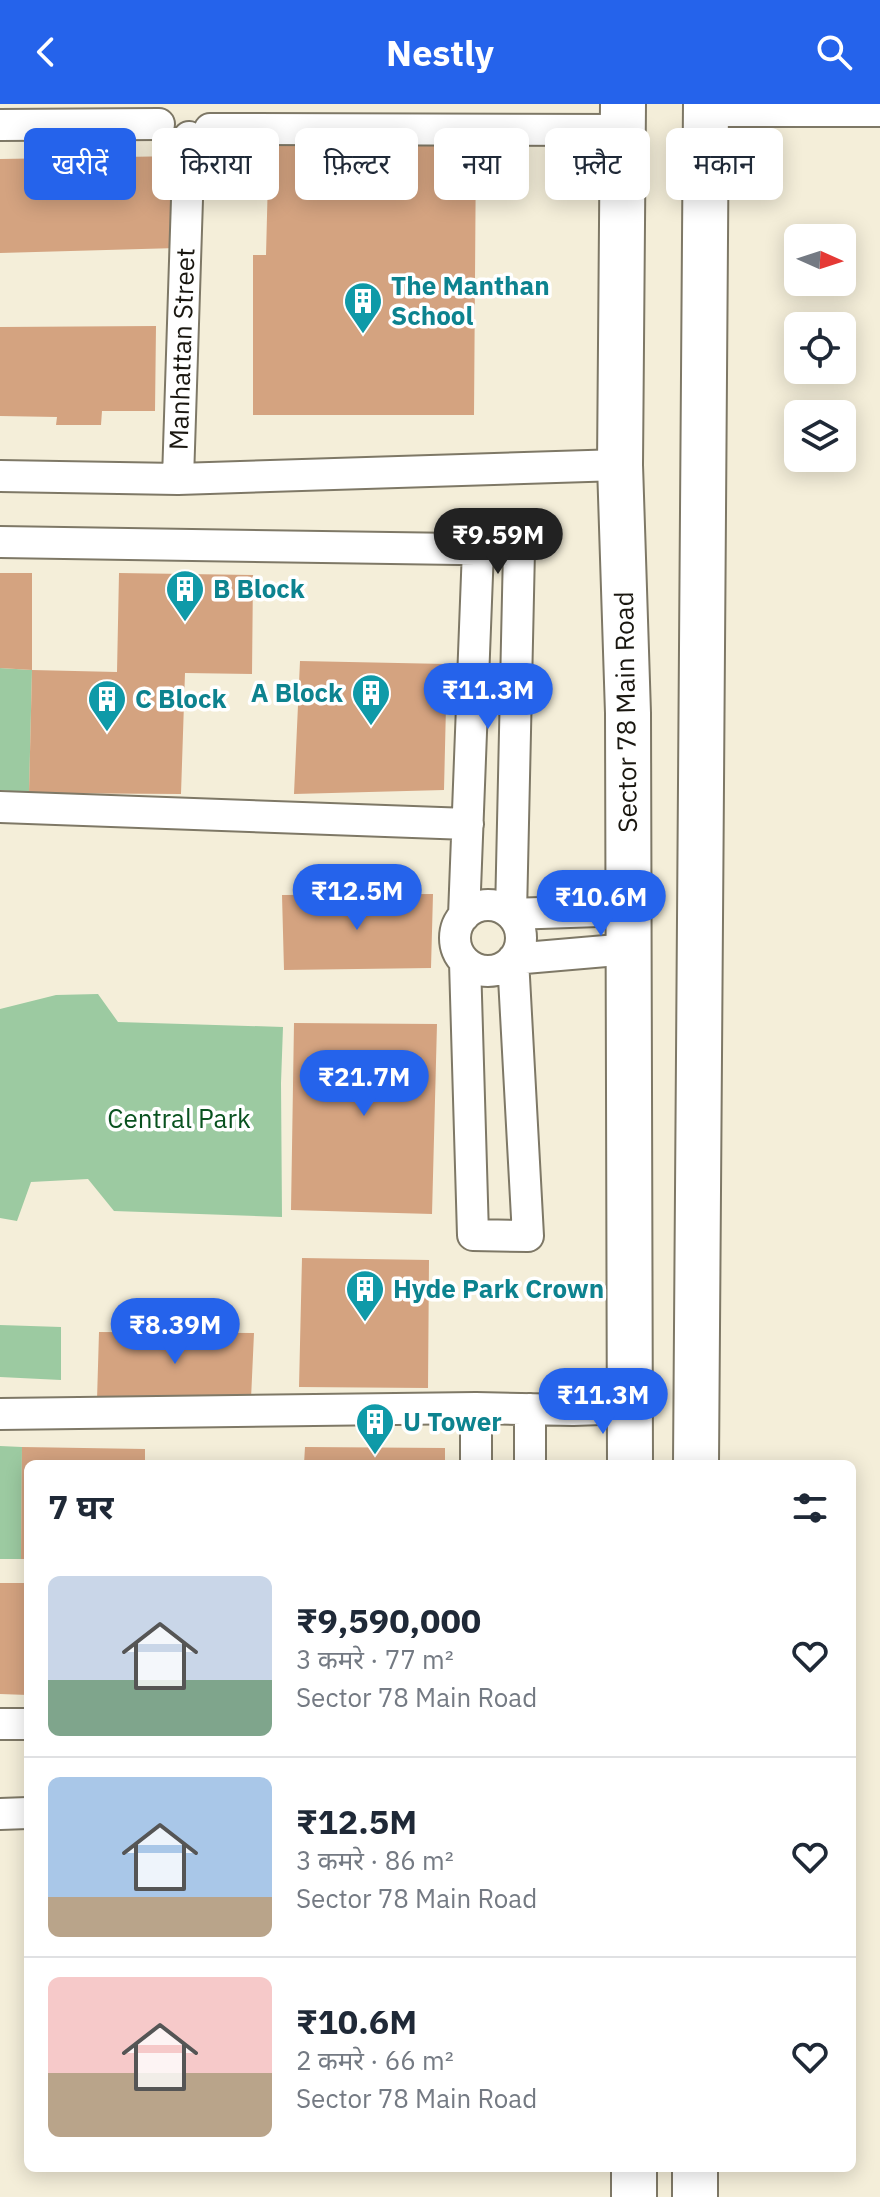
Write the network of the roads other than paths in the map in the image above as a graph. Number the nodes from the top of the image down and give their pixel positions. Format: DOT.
graph roads {
  1 [pos="706,105"];
  2 [pos="880,105"];
  3 [pos="155,114"];
  4 [pos="624,117"];
  5 [pos="208,123"];
  6 [pos="0,125"];
  7 [pos="620,465"];
  8 [pos="0,476"];
  9 [pos="178,479"];
  10 [pos="0,542"];
  11 [pos="478,549"];
  12 [pos="0,807"];
  13 [pos="468,824"];
  14 [pos="511,914"];
  15 [pos="464,916"];
  16 [pos="629,929"];
  17 [pos="513,959"];
  18 [pos="465,962"];
  19 [pos="476,1408"];
  20 [pos="630,1408"];
  21 [pos="530,1409"];
  22 [pos="0,1414"];
  23 [pos="476,1460"];
  24 [pos="530,1460"];
  25 [pos="630,1460"];
  26 [pos="696,1460"];
  27 [pos="0,1724"];
  28 [pos="24,1724"];
  29 [pos="24,1813"];
  30 [pos="0,1814"];
  31 [pos="634,2172"];
  32 [pos="695,2172"];
  33 [pos="634,2197"];
  34 [pos="695,2197"];
  1 -- 2 [label="street"];
  1 -- 26 [label="main road"];
  3 -- 5 [label="street"];
  3 -- 6 [label="street"];
  4 -- 5 [label="street"];
  4 -- 7 [label="main road, Sector 78 Main Road"];
  5 -- 9 [label="street, Manhattan Street"];
  7 -- 9 [label="street"];
  7 -- 16 [label="main road, Sector 78 Main Road"];
  8 -- 9 [label="street, Manhattan Street"];
  10 -- 11 [label="street"];
  11 -- 13 [label="street"];
  11 -- 14 [label="street"];
  12 -- 13 [label="street"];
  13 -- 15 [label="street"];
  14 -- 15 [label="street"];
  14 -- 16 [label="street"];
  14 -- 17 [label="street"];
  15 -- 18 [label="street"];
  16 -- 17 [label="street"];
  16 -- 20 [label="main road, Sector 78 Main Road"];
  17 -- 18 [label="street"];
  17 -- 18 [label="street"];
  19 -- 21 [label="street"];
  19 -- 22 [label="street"];
  19 -- 23 [label="street"];
  20 -- 21 [label="street"];
  20 -- 25 [label="main road, Sector 78 Main Road"];
  21 -- 24 [label="street"];
  27 -- 28 [label="street"];
  29 -- 30 [label="street"];
  31 -- 33 [label="main road"];
  32 -- 34 [label="main road"];
}
